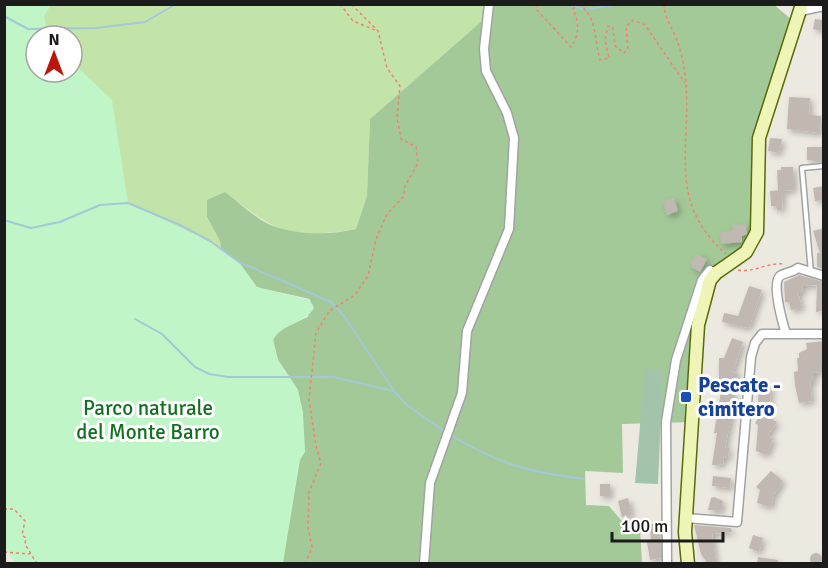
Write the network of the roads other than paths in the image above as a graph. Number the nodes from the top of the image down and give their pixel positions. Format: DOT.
graph roads {
  1 [pos="489,4"];
  2 [pos="824,6"];
  3 [pos="801,8"];
  4 [pos="824,166"];
  5 [pos="716,273"];
  6 [pos="812,274"];
  7 [pos="824,276"];
  8 [pos="786,334"];
  9 [pos="824,334"];
  10 [pos="686,518"];
  11 [pos="424,564"];
  12 [pos="667,564"];
  13 [pos="688,564"];
  1 -- 11 [label="street"];
  2 -- 3 [label="street"];
  3 -- 5 [label="main road"];
  4 -- 6 [label="lane"];
  5 -- 10 [label="main road"];
  5 -- 12 [label="street"];
  6 -- 7 [label="street"];
  6 -- 8 [label="street"];
  8 -- 9 [label="street"];
  8 -- 10 [label="street"];
  10 -- 13 [label="main road"];
}
